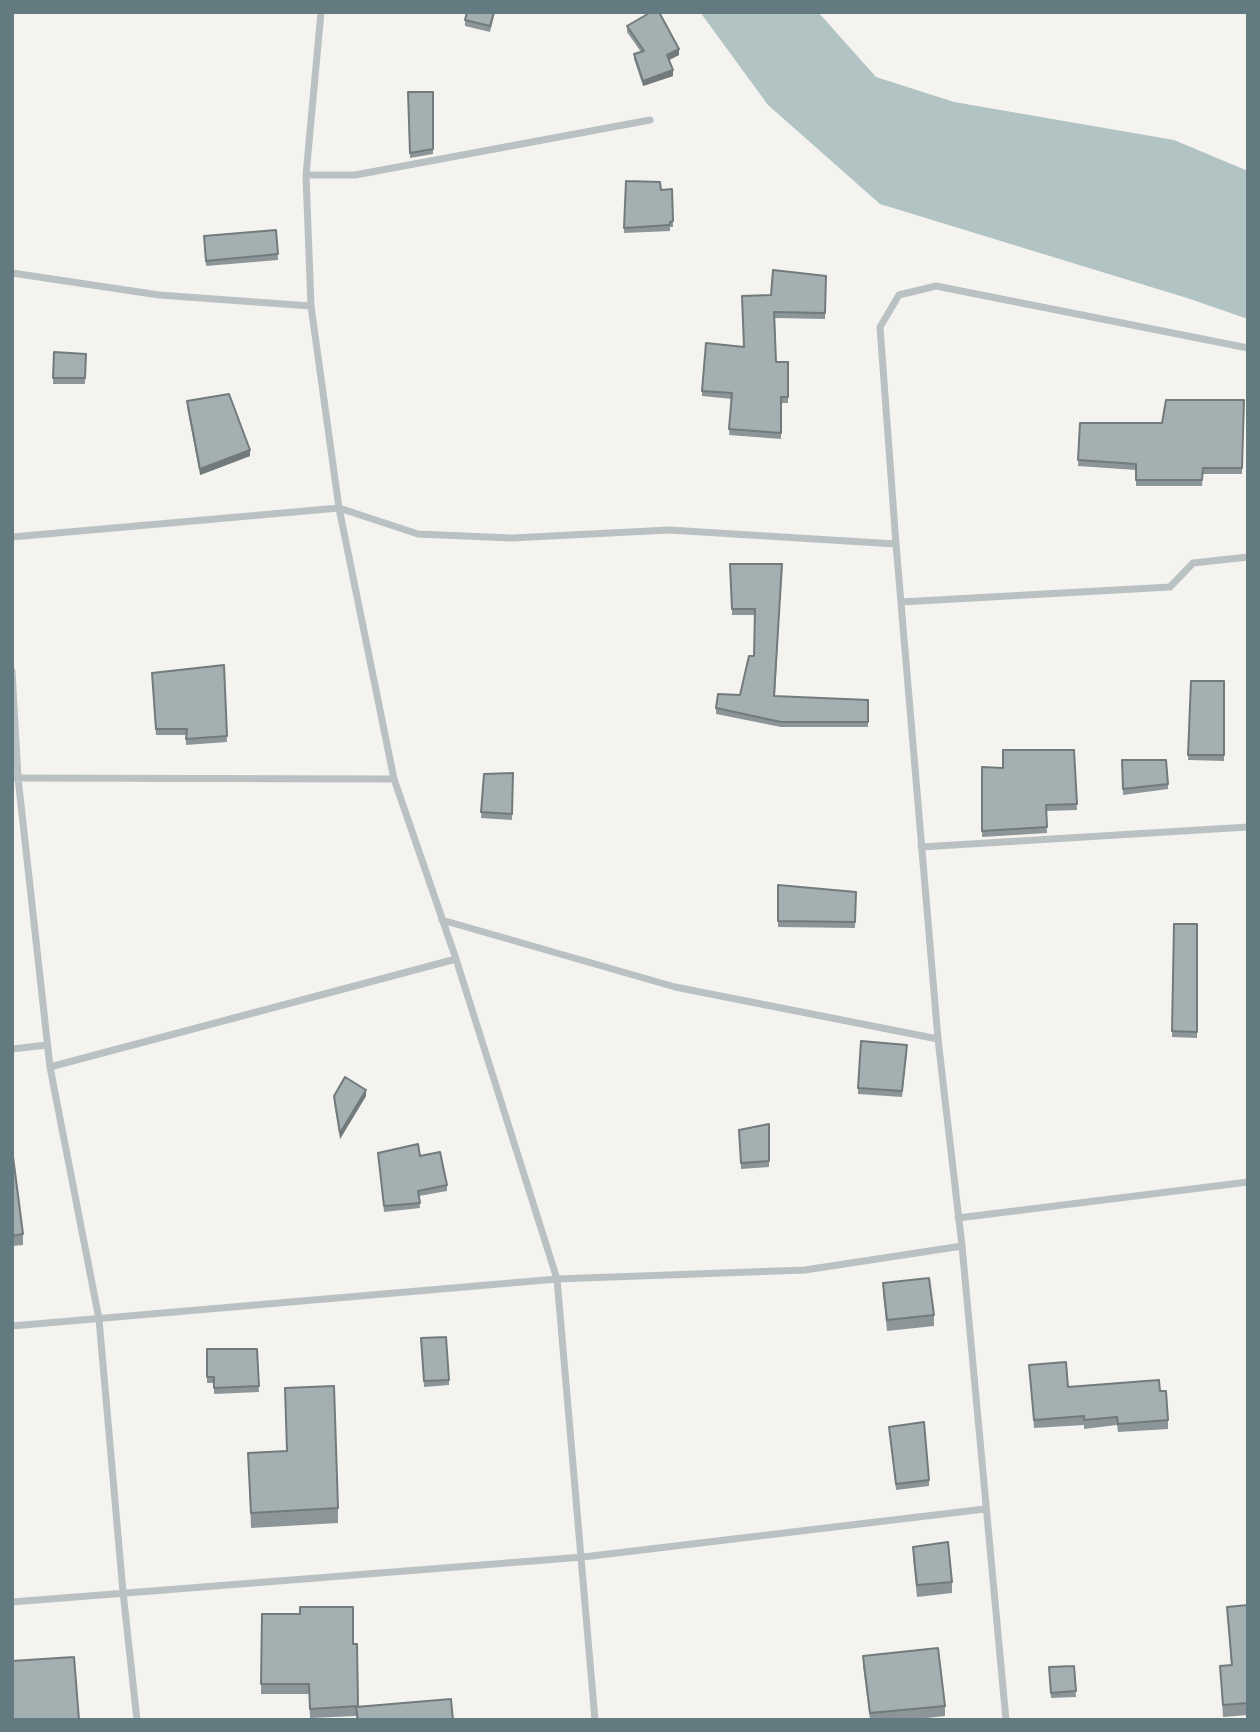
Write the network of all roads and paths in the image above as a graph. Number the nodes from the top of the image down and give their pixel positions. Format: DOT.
graph roads {
  1 [pos="321,12"];
  2 [pos="650,120"];
  3 [pos="306,175"];
  4 [pos="12,273"];
  5 [pos="311,306"];
  6 [pos="1248,348"];
  7 [pos="339,508"];
  8 [pos="12,537"];
  9 [pos="896,544"];
  10 [pos="1248,556"];
  11 [pos="901,602"];
  12 [pos="12,671"];
  13 [pos="15,778"];
  14 [pos="394,779"];
  15 [pos="1248,827"];
  16 [pos="921,847"];
  17 [pos="442,920"];
  18 [pos="456,959"];
  19 [pos="938,1039"];
  20 [pos="47,1045"];
  21 [pos="12,1049"];
  22 [pos="50,1068"];
  23 [pos="1248,1182"];
  24 [pos="958,1218"];
  25 [pos="962,1246"];
  26 [pos="557,1279"];
  27 [pos="99,1318"];
  28 [pos="12,1326"];
  29 [pos="985,1509"];
  30 [pos="583,1557"];
  31 [pos="123,1592"];
  32 [pos="12,1602"];
  33 [pos="137,1720"];
  34 [pos="595,1720"];
  35 [pos="1006,1720"];
  1 -- 3 [label="street"];
  2 -- 3 [label="street"];
  3 -- 5 [label="street"];
  4 -- 5 [label="street"];
  5 -- 7 [label="street"];
  6 -- 9 [label="street"];
  7 -- 8 [label="street"];
  7 -- 9 [label="street"];
  7 -- 14 [label="street"];
  9 -- 11 [label="street"];
  10 -- 11 [label="street"];
  11 -- 16 [label="street"];
  12 -- 13 [label="street"];
  13 -- 14 [label="street"];
  13 -- 20 [label="street"];
  14 -- 17 [label="street"];
  15 -- 16 [label="street"];
  16 -- 19 [label="street"];
  17 -- 18 [label="street"];
  17 -- 19 [label="street"];
  18 -- 22 [label="street"];
  18 -- 26 [label="street"];
  19 -- 24 [label="street"];
  20 -- 21 [label="street"];
  20 -- 22 [label="street"];
  22 -- 27 [label="street"];
  23 -- 24 [label="street"];
  24 -- 25 [label="street"];
  25 -- 26 [label="street"];
  25 -- 29 [label="street"];
  26 -- 27 [label="street"];
  26 -- 30 [label="street"];
  27 -- 28 [label="street"];
  27 -- 31 [label="street"];
  29 -- 30 [label="street"];
  29 -- 35 [label="street"];
  30 -- 31 [label="street"];
  30 -- 34 [label="street"];
  31 -- 32 [label="street"];
  31 -- 33 [label="street"];
}
